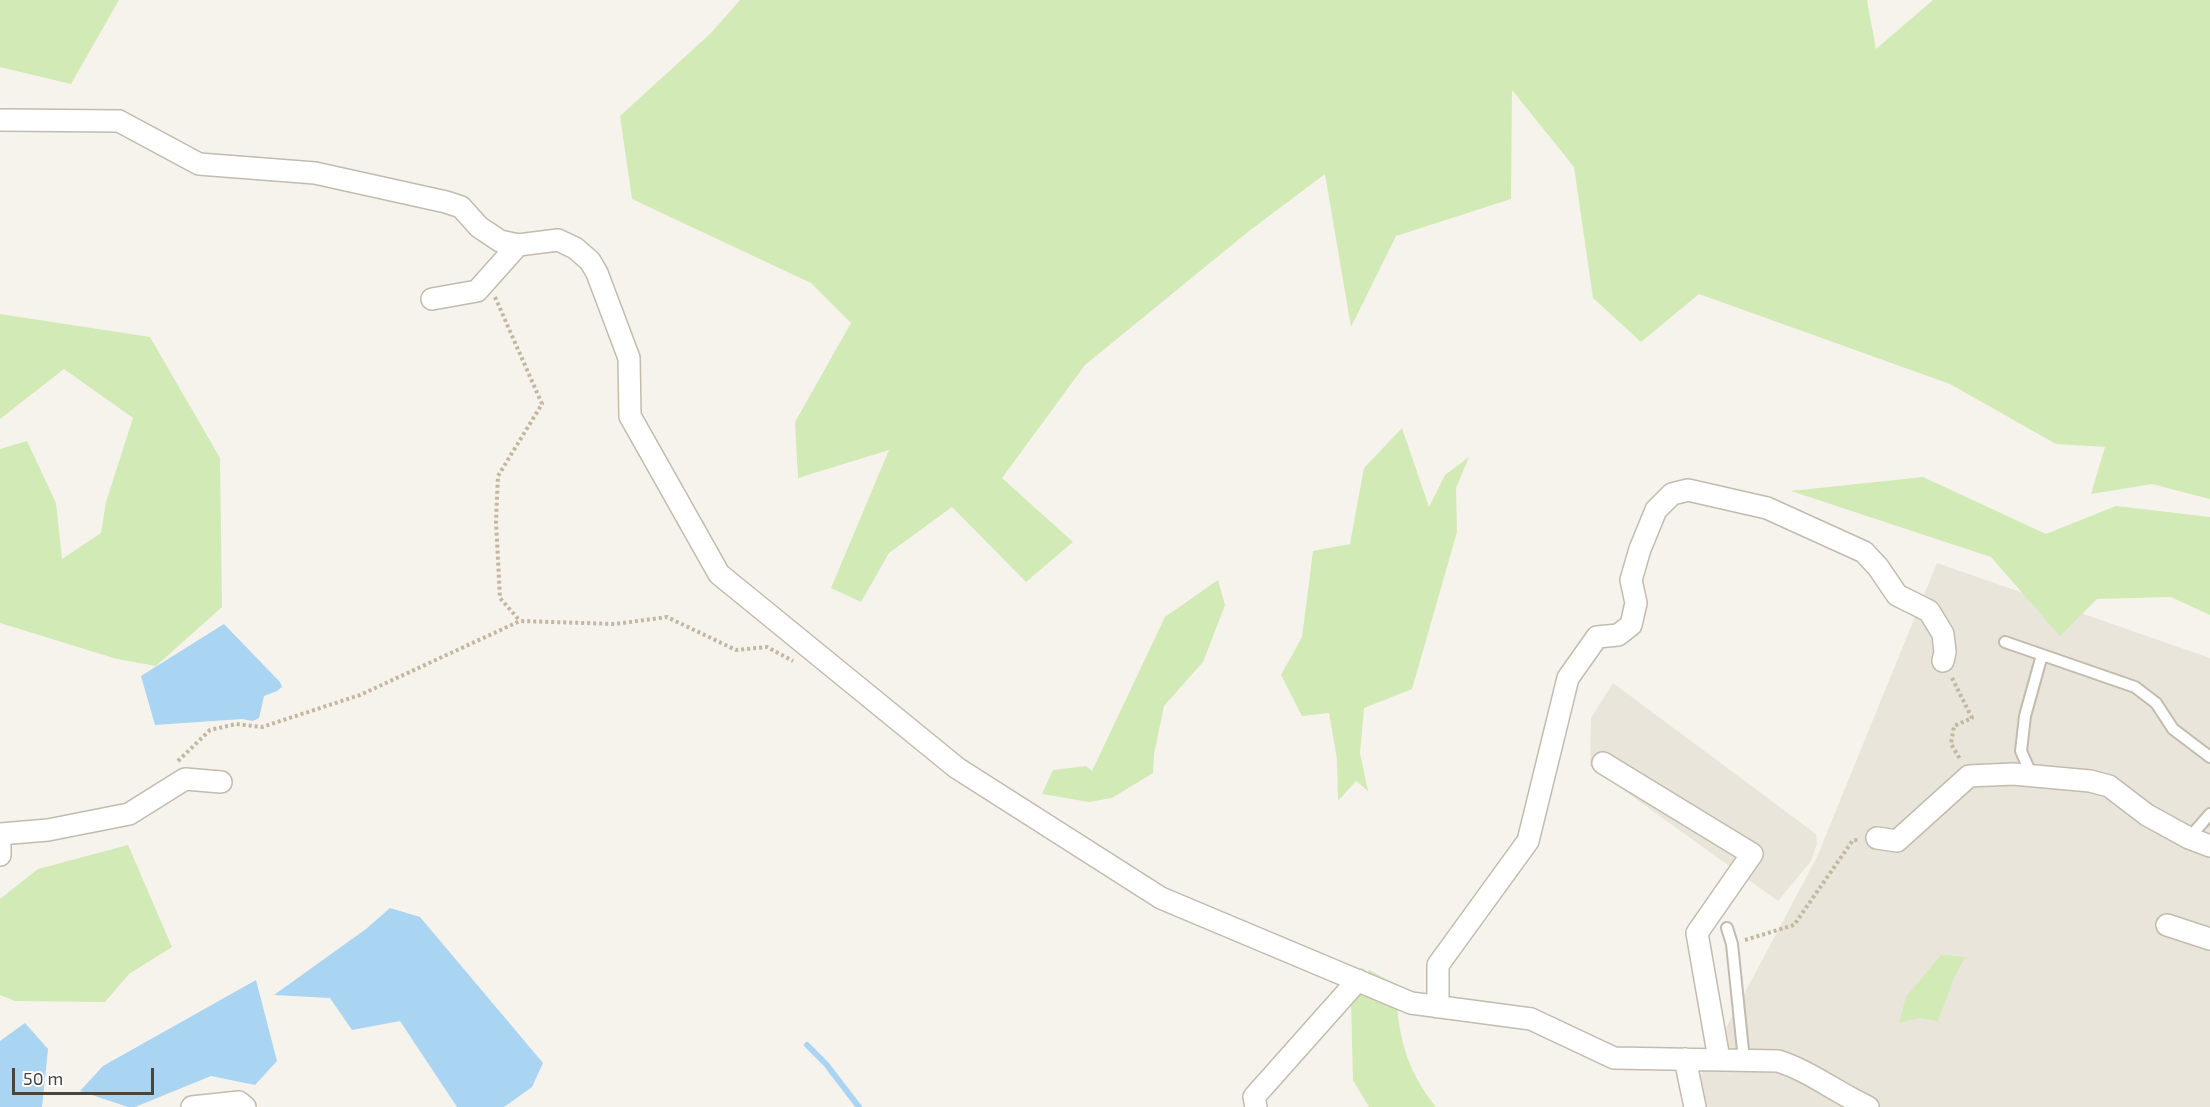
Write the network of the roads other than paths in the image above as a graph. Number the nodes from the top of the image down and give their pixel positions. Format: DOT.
graph roads {
  1 [pos="0,120"];
  2 [pos="518,245"];
  3 [pos="432,299"];
  4 [pos="2006,642"];
  5 [pos="2043,655"];
  6 [pos="1943,660"];
  7 [pos="2210,757"];
  8 [pos="1603,763"];
  9 [pos="2032,777"];
  10 [pos="221,782"];
  11 [pos="2210,814"];
  12 [pos="0,834"];
  13 [pos="1877,838"];
  14 [pos="2189,838"];
  15 [pos="0,846"];
  16 [pos="2210,846"];
  17 [pos="0,855"];
  18 [pos="2168,925"];
  19 [pos="1727,928"];
  20 [pos="2210,939"];
  21 [pos="1358,980"];
  22 [pos="1438,1006"];
  23 [pos="1685,1059"];
  24 [pos="1719,1059"];
  25 [pos="1744,1060"];
  26 [pos="192,1107"];
  27 [pos="245,1107"];
  28 [pos="1256,1107"];
  29 [pos="1695,1107"];
  30 [pos="1868,1107"];
  1 -- 2 [label="street"];
  2 -- 3 [label="street"];
  2 -- 21 [label="street"];
  4 -- 5 [label="lane"];
  5 -- 7 [label="lane"];
  5 -- 9 [label="lane"];
  6 -- 22 [label="street"];
  8 -- 24 [label="street"];
  9 -- 13 [label="street"];
  9 -- 14 [label="street"];
  10 -- 12 [label="street"];
  11 -- 14 [label="lane"];
  14 -- 16 [label="street"];
  15 -- 17 [label="street"];
  18 -- 20 [label="street"];
  19 -- 25 [label="lane"];
  21 -- 22 [label="street"];
  21 -- 28 [label="street"];
  22 -- 23 [label="street"];
  23 -- 24 [label="street"];
  23 -- 29 [label="street"];
  24 -- 25 [label="street"];
  25 -- 30 [label="street"];
  26 -- 27 [label="street"];
}
